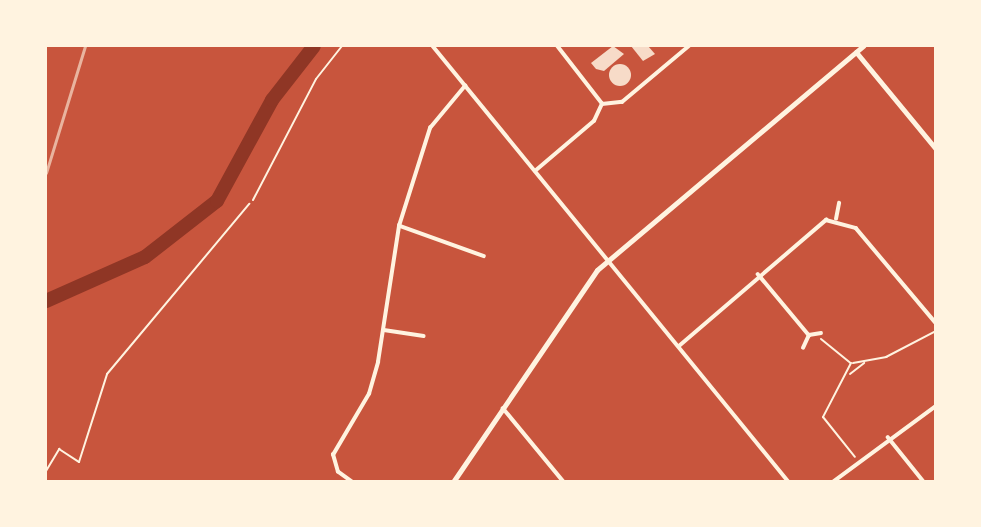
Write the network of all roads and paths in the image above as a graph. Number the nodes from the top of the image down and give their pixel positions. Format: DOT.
graph roads {
  1 [pos="342,46"];
  2 [pos="433,46"];
  3 [pos="557,46"];
  4 [pos="689,46"];
  5 [pos="863,46"];
  6 [pos="856,52"];
  7 [pos="465,86"];
  8 [pos="602,104"];
  9 [pos="936,149"];
  10 [pos="535,171"];
  11 [pos="253,200"];
  12 [pos="839,203"];
  13 [pos="836,219"];
  14 [pos="399,226"];
  15 [pos="484,256"];
  16 [pos="608,260"];
  17 [pos="758,274"];
  18 [pos="936,323"];
  19 [pos="384,330"];
  20 [pos="936,331"];
  21 [pos="821,333"];
  22 [pos="810,335"];
  23 [pos="425,336"];
  24 [pos="678,347"];
  25 [pos="803,348"];
  26 [pos="851,363"];
  27 [pos="864,363"];
  28 [pos="849,374"];
  29 [pos="936,406"];
  30 [pos="502,407"];
  31 [pos="888,437"];
  32 [pos="857,461"];
  33 [pos="46,471"];
  34 [pos="352,481"];
  35 [pos="453,481"];
  36 [pos="564,481"];
  37 [pos="789,481"];
  38 [pos="833,481"];
  39 [pos="924,481"];
  1 -- 11 [label="lane"];
  2 -- 7 [label="street"];
  3 -- 8 [label="street"];
  4 -- 8 [label="street"];
  5 -- 6 [label="main road"];
  6 -- 9 [label="main road"];
  6 -- 16 [label="main road"];
  7 -- 10 [label="street"];
  7 -- 14 [label="street"];
  8 -- 10 [label="street"];
  10 -- 16 [label="street"];
  11 -- 33 [label="path"];
  12 -- 13 [label="street"];
  13 -- 17 [label="street"];
  13 -- 18 [label="street"];
  14 -- 15 [label="street"];
  14 -- 19 [label="street"];
  16 -- 24 [label="street"];
  16 -- 30 [label="main road"];
  17 -- 22 [label="street"];
  17 -- 24 [label="street"];
  19 -- 23 [label="street"];
  19 -- 34 [label="street"];
  20 -- 27 [label="path"];
  21 -- 22 [label="street"];
  22 -- 25 [label="street"];
  22 -- 26 [label="path"];
  24 -- 37 [label="street"];
  26 -- 27 [label="path"];
  26 -- 28 [label="path"];
  27 -- 28 [label="path"];
  28 -- 32 [label="path"];
  29 -- 31 [label="street"];
  30 -- 35 [label="main road"];
  30 -- 36 [label="street"];
  31 -- 32 [label="street"];
  31 -- 39 [label="street"];
  32 -- 38 [label="street"];
}
